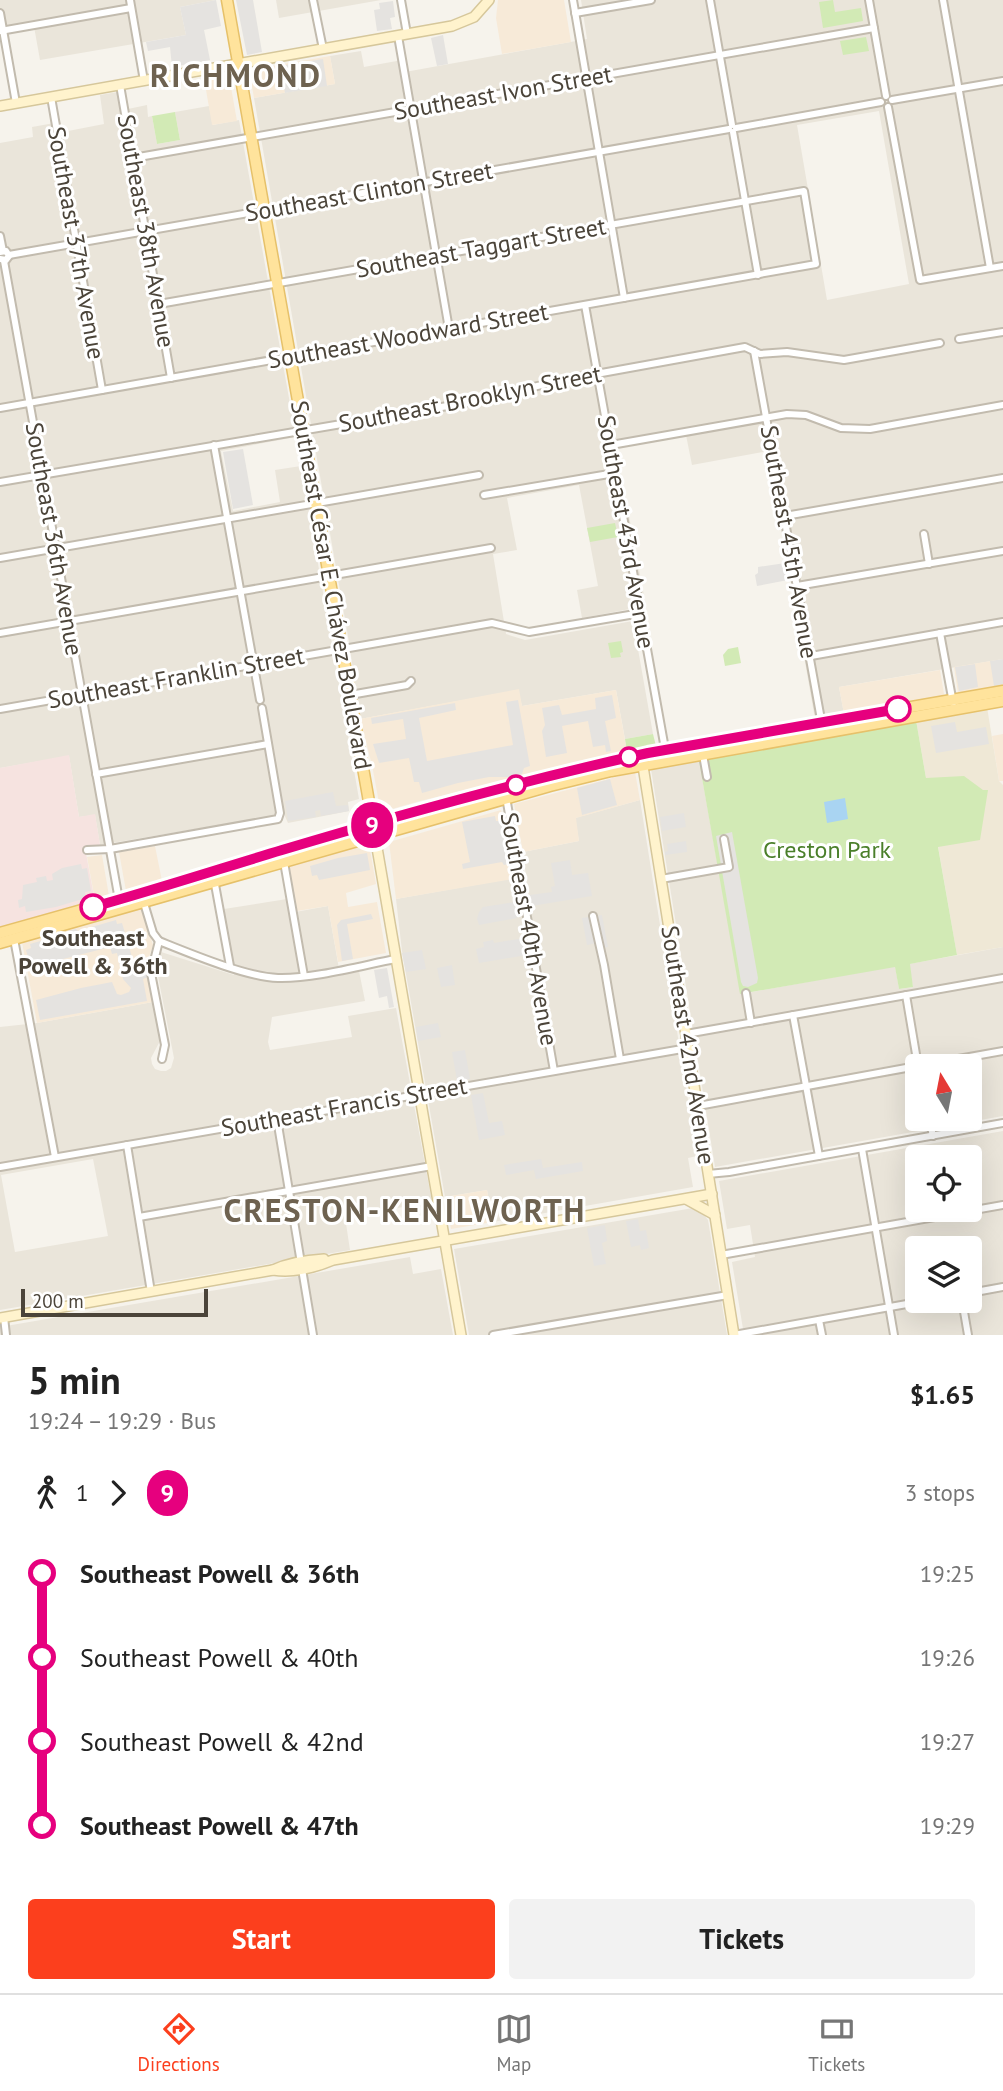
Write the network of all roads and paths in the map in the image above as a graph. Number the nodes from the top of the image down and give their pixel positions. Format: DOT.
graph roads {
  1 [pos="130,0"];
  2 [pos="227,0"];
  3 [pos="313,0"];
  4 [pos="401,0"];
  5 [pos="489,0"];
  6 [pos="573,0"];
  7 [pos="651,0"];
  8 [pos="710,0"];
  9 [pos="869,0"];
  10 [pos="943,0"];
  11 [pos="131,8"];
  12 [pos="0,13"];
  13 [pos="575,13"];
  14 [pos="874,28"];
  15 [pos="2,31"];
  16 [pos="403,35"];
  17 [pos="323,49"];
  18 [pos="719,54"];
  19 [pos="239,64"];
  20 [pos="586,78"];
  21 [pos="144,80"];
  22 [pos="1003,81"];
  23 [pos="120,85"];
  24 [pos="959,89"];
  25 [pos="51,97"];
  26 [pos="887,101"];
  27 [pos="16,103"];
  28 [pos="0,106"];
  29 [pos="410,109"];
  30 [pos="732,128"];
  31 [pos="252,137"];
  32 [pos="598,151"];
  33 [pos="133,158"];
  34 [pos="423,182"];
  35 [pos="745,201"];
  36 [pos="265,210"];
  37 [pos="612,225"];
  38 [pos="146,231"];
  39 [pos="0,236"];
  40 [pos="76,243"];
  41 [pos="3,256"];
  42 [pos="436,256"];
  43 [pos="816,264"];
  44 [pos="1003,266"];
  45 [pos="990,268"];
  46 [pos="758,275"];
  47 [pos="278,284"];
  48 [pos="624,298"];
  49 [pos="159,304"];
  50 [pos="585,305"];
  51 [pos="449,329"];
  52 [pos="1003,332"];
  53 [pos="958,339"];
  54 [pos="940,343"];
  55 [pos="754,352"];
  56 [pos="291,357"];
  57 [pos="598,373"];
  58 [pos="171,378"];
  59 [pos="102,390"];
  60 [pos="29,402"];
  61 [pos="1003,405"];
  62 [pos="0,408"];
  63 [pos="766,416"];
  64 [pos="303,430"];
  65 [pos="214,445"];
  66 [pos="611,445"];
  67 [pos="615,473"];
  68 [pos="43,475"];
  69 [pos="479,475"];
  70 [pos="1003,478"];
  71 [pos="0,482"];
  72 [pos="484,495"];
  73 [pos="316,502"];
  74 [pos="785,516"];
  75 [pos="227,518"];
  76 [pos="924,534"];
  77 [pos="56,548"];
  78 [pos="491,548"];
  79 [pos="1003,551"];
  80 [pos="0,558"];
  81 [pos="929,564"];
  82 [pos="329,576"];
  83 [pos="797,586"];
  84 [pos="241,591"];
  85 [pos="640,613"];
  86 [pos="69,621"];
  87 [pos="1003,622"];
  88 [pos="0,633"];
  89 [pos="940,633"];
  90 [pos="342,649"];
  91 [pos="811,656"];
  92 [pos="254,665"];
  93 [pos="411,681"];
  94 [pos="1003,691"];
  95 [pos="82,695"];
  96 [pos="350,695"];
  97 [pos="1003,701"];
  98 [pos="953,705"];
  99 [pos="0,709"];
  100 [pos="823,727"];
  101 [pos="268,744"];
  102 [pos="702,748"];
  103 [pos="666,755"];
  104 [pos="642,759"];
  105 [pos="96,774"];
  106 [pos="706,777"];
  107 [pos="506,793"];
  108 [pos="373,825"];
  109 [pos="375,836"];
  110 [pos="724,839"];
  111 [pos="110,849"];
  112 [pos="88,850"];
  113 [pos="284,862"];
  114 [pos="214,878"];
  115 [pos="661,879"];
  116 [pos="150,891"];
  117 [pos="119,900"];
  118 [pos="144,903"];
  119 [pos="107,913"];
  120 [pos="593,916"];
  121 [pos="0,933"];
  122 [pos="13,935"];
  123 [pos="159,941"];
  124 [pos="0,943"];
  125 [pos="395,959"];
  126 [pos="230,967"];
  127 [pos="304,975"];
  128 [pos="1003,978"];
  129 [pos="746,993"];
  130 [pos="905,995"];
  131 [pos="793,1015"];
  132 [pos="751,1023"];
  133 [pos="686,1034"];
  134 [pos="688,1048"];
  135 [pos="1003,1051"];
  136 [pos="916,1054"];
  137 [pos="982,1055"];
  138 [pos="162,1059"];
  139 [pos="620,1059"];
  140 [pos="905,1068"];
  141 [pos="554,1071"];
  142 [pos="806,1086"];
  143 [pos="420,1094"];
  144 [pos="698,1106"];
  145 [pos="277,1119"];
  146 [pos="1003,1124"];
  147 [pos="932,1131"];
  148 [pos="933,1136"];
  149 [pos="127,1145"];
  150 [pos="862,1149"];
  151 [pos="819,1156"];
  152 [pos="55,1157"];
  153 [pos="432,1166"];
  154 [pos="0,1167"];
  155 [pos="708,1174"];
  156 [pos="290,1191"];
  157 [pos="712,1194"];
  158 [pos="686,1199"];
  159 [pos="1003,1205"];
  160 [pos="715,1215"];
  161 [pos="139,1217"];
  162 [pos="876,1227"];
  163 [pos="445,1241"];
  164 [pos="721,1255"];
  165 [pos="302,1265"];
  166 [pos="1003,1287"];
  167 [pos="982,1291"];
  168 [pos="151,1292"];
  169 [pos="728,1295"];
  170 [pos="905,1304"];
  171 [pos="889,1307"];
  172 [pos="964,1313"];
  173 [pos="2,1318"];
  174 [pos="819,1320"];
  175 [pos="6,1335"];
  176 [pos="313,1335"];
  177 [pos="461,1335"];
  178 [pos="493,1335"];
  179 [pos="734,1335"];
  180 [pos="822,1335"];
  181 [pos="894,1335"];
  182 [pos="968,1335"];
  1 -- 11 [label="street, Southeast 38th Avenue"];
  2 -- 19 [label="main road, Southeast César E. Chávez Boulevard"];
  3 -- 17 [label="street"];
  4 -- 16 [label="street"];
  5 -- 16 [label="street"];
  6 -- 13 [label="street"];
  7 -- 13 [label="street"];
  8 -- 18 [label="street"];
  9 -- 14 [label="street"];
  10 -- 24 [label="street"];
  11 -- 15 [label="street"];
  11 -- 21 [label="street, Southeast 38th Avenue"];
  12 -- 15 [label="street, Southeast 37th Avenue"];
  13 -- 20 [label="street"];
  14 -- 18 [label="street, Southeast Ivon Street"];
  14 -- 26 [label="street"];
  15 -- 27 [label="street, Southeast 37th Avenue"];
  16 -- 17 [label="street"];
  16 -- 29 [label="street"];
  17 -- 19 [label="street"];
  18 -- 20 [label="street, Southeast Ivon Street"];
  18 -- 30 [label="street"];
  19 -- 21 [label="street"];
  19 -- 31 [label="main road, Southeast César E. Chávez Boulevard"];
  20 -- 29 [label="street, Southeast Ivon Street"];
  20 -- 32 [label="street"];
  21 -- 23 [label="street"];
  22 -- 24 [label="street, Southeast Clinton Street"];
  23 -- 25 [label="street"];
  23 -- 33 [label="street, Southeast 38th Avenue"];
  24 -- 26 [label="street, Southeast Clinton Street"];
  24 -- 45 [label="street"];
  25 -- 27 [label="street"];
  25 -- 40 [label="street, Southeast 37th Avenue"];
  26 -- 30 [label="street, Southeast Clinton Street"];
  26 -- 45 [label="street"];
  27 -- 28 [label="street"];
  29 -- 31 [label="street, Southeast Ivon Street"];
  29 -- 34 [label="street"];
  30 -- 32 [label="street, Southeast Clinton Street"];
  30 -- 35 [label="street"];
  31 -- 33 [label="street, Southeast Ivon Street"];
  31 -- 36 [label="main road, Southeast César E. Chávez Boulevard"];
  32 -- 34 [label="street, Southeast Clinton Street"];
  32 -- 37 [label="street"];
  33 -- 38 [label="street, Southeast 38th Avenue"];
  34 -- 36 [label="street, Southeast Clinton Street"];
  34 -- 42 [label="street"];
  35 -- 37 [label="street, Southeast Taggart Street"];
  35 -- 43 [label="street, Southeast Taggart Street"];
  35 -- 46 [label="street"];
  36 -- 38 [label="street, Southeast Clinton Street"];
  36 -- 47 [label="main road, Southeast César E. Chávez Boulevard"];
  37 -- 42 [label="street, Southeast Taggart Street"];
  37 -- 48 [label="street"];
  38 -- 40 [label="street, Southeast Clinton Street"];
  38 -- 49 [label="street, Southeast 38th Avenue"];
  39 -- 41 [label="street, Southeast 36th Avenue"];
  40 -- 41 [label="street, Southeast Clinton Street"];
  40 -- 59 [label="street, Southeast 37th Avenue"];
  41 -- 60 [label="street, Southeast 36th Avenue"];
  42 -- 47 [label="street, Southeast Taggart Street"];
  42 -- 51 [label="street"];
  43 -- 46 [label="street, Southeast Woodward Street"];
  44 -- 45 [label="street"];
  46 -- 48 [label="street, Southeast Woodward Street"];
  47 -- 49 [label="street, Southeast Taggart Street"];
  47 -- 56 [label="main road, Southeast César E. Chávez Boulevard"];
  48 -- 50 [label="street, Southeast Woodward Street"];
  49 -- 58 [label="street, Southeast 38th Avenue"];
  50 -- 51 [label="street, Southeast Woodward Street"];
  50 -- 57 [label="street, Southeast 43rd Avenue"];
  51 -- 56 [label="street, Southeast Woodward Street"];
  52 -- 53 [label="street"];
  54 -- 55 [label="street, Southeast Brooklyn Street"];
  55 -- 57 [label="street, Southeast Brooklyn Street"];
  55 -- 63 [label="street, Southeast 45th Avenue"];
  56 -- 58 [label="street, Southeast Woodward Street"];
  56 -- 64 [label="main road, Southeast César E. Chávez Boulevard"];
  57 -- 64 [label="street, Southeast Brooklyn Street"];
  57 -- 66 [label="street, Southeast 43rd Avenue"];
  58 -- 59 [label="street, Southeast Woodward Street"];
  59 -- 60 [label="street, Southeast Woodward Street"];
  60 -- 62 [label="street, Southeast Woodward Street"];
  60 -- 68 [label="street, Southeast 36th Avenue"];
  61 -- 63 [label="street"];
  63 -- 66 [label="street"];
  63 -- 74 [label="street, Southeast 45th Avenue"];
  64 -- 65 [label="street, Southeast Brooklyn Street"];
  64 -- 73 [label="main road, Southeast César E. Chávez Boulevard"];
  65 -- 68 [label="street, Southeast Brooklyn Street"];
  65 -- 75 [label="street"];
  66 -- 67 [label="street, Southeast 43rd Avenue"];
  67 -- 72 [label="street"];
  67 -- 85 [label="street, Southeast 43rd Avenue"];
  68 -- 71 [label="street, Southeast Brooklyn Street"];
  68 -- 77 [label="street, Southeast 36th Avenue"];
  69 -- 73 [label="street"];
  70 -- 74 [label="street"];
  73 -- 75 [label="street"];
  73 -- 82 [label="main road, Southeast César E. Chávez Boulevard"];
  74 -- 83 [label="street, Southeast 45th Avenue"];
  75 -- 77 [label="street"];
  75 -- 84 [label="street"];
  76 -- 81 [label="street"];
  77 -- 80 [label="street"];
  77 -- 86 [label="street, Southeast 36th Avenue"];
  78 -- 82 [label="street"];
  79 -- 81 [label="street"];
  81 -- 83 [label="street"];
  82 -- 84 [label="street"];
  82 -- 90 [label="main road, Southeast César E. Chávez Boulevard"];
  83 -- 91 [label="street, Southeast 45th Avenue"];
  84 -- 86 [label="street"];
  84 -- 92 [label="street"];
  85 -- 90 [label="street, Southeast Franklin Street"];
  85 -- 103 [label="street, Southeast 43rd Avenue"];
  86 -- 88 [label="street"];
  86 -- 95 [label="street, Southeast 36th Avenue"];
  87 -- 89 [label="street"];
  89 -- 91 [label="street"];
  89 -- 98 [label="street"];
  90 -- 92 [label="street, Southeast Franklin Street"];
  90 -- 96 [label="main road, Southeast César E. Chávez Boulevard"];
  91 -- 100 [label="street, Southeast 45th Avenue"];
  92 -- 95 [label="street, Southeast Franklin Street"];
  92 -- 101 [label="street"];
  93 -- 96 [label="street"];
  94 -- 98 [label="main road"];
  95 -- 99 [label="street, Southeast Franklin Street"];
  95 -- 105 [label="street, Southeast 36th Avenue"];
  96 -- 108 [label="main road, Southeast César E. Chávez Boulevard"];
  97 -- 98 [label="main road"];
  98 -- 100 [label="main road"];
  100 -- 102 [label="main road"];
  101 -- 105 [label="street"];
  101 -- 111 [label="street"];
  102 -- 103 [label="main road"];
  102 -- 106 [label="street"];
  103 -- 104 [label="main road"];
  104 -- 107 [label="main road"];
  104 -- 115 [label="street, Southeast 42nd Avenue"];
  105 -- 111 [label="street, Southeast 36th Avenue"];
  107 -- 108 [label="main road"];
  107 -- 109 [label="main road"];
  107 -- 141 [label="street, Southeast 40th Avenue"];
  108 -- 109 [label="main road, Southeast César E. Chávez Boulevard"];
  108 -- 114 [label="main road"];
  109 -- 113 [label="main road"];
  109 -- 125 [label="street, Southeast César E. Chávez Boulevard"];
  110 -- 115 [label="street"];
  111 -- 112 [label="street"];
  111 -- 117 [label="street, Southeast 36th Avenue"];
  113 -- 114 [label="main road"];
  113 -- 127 [label="street"];
  114 -- 116 [label="main road"];
  114 -- 118 [label="main road"];
  114 -- 126 [label="street"];
  115 -- 133 [label="street, Southeast 42nd Avenue"];
  116 -- 117 [label="main road"];
  116 -- 118 [label="main road"];
  117 -- 119 [label="main road"];
  117 -- 122 [label="main road"];
  118 -- 119 [label="main road"];
  118 -- 123 [label="street"];
  119 -- 122 [label="main road"];
  120 -- 139 [label="street"];
  121 -- 122 [label="main road"];
  122 -- 124 [label="main road"];
  122 -- 152 [label="street"];
  123 -- 126 [label="street"];
  123 -- 138 [label="street"];
  125 -- 127 [label="street"];
  125 -- 143 [label="street, Southeast César E. Chávez Boulevard"];
  126 -- 127 [label="street"];
  128 -- 130 [label="street"];
  129 -- 132 [label="street"];
  130 -- 131 [label="street"];
  130 -- 136 [label="street"];
  131 -- 132 [label="street"];
  131 -- 142 [label="street"];
  132 -- 133 [label="street"];
  133 -- 134 [label="street, Southeast 42nd Avenue"];
  134 -- 139 [label="street, Southeast Francis Street"];
  134 -- 144 [label="street, Southeast 42nd Avenue"];
  135 -- 137 [label="street"];
  139 -- 141 [label="street, Southeast Francis Street"];
  140 -- 142 [label="street"];
  141 -- 143 [label="street, Southeast Francis Street"];
  142 -- 144 [label="street"];
  142 -- 151 [label="street"];
  143 -- 145 [label="street, Southeast Francis Street"];
  143 -- 153 [label="street, Southeast César E. Chávez Boulevard"];
  144 -- 155 [label="street, Southeast 42nd Avenue"];
  145 -- 149 [label="street, Southeast Francis Street"];
  145 -- 156 [label="street"];
  146 -- 148 [label="street"];
  147 -- 148 [label="street"];
  148 -- 150 [label="street"];
  149 -- 152 [label="street, Southeast Francis Street"];
  149 -- 161 [label="street"];
  150 -- 151 [label="street"];
  150 -- 162 [label="street"];
  151 -- 155 [label="street"];
  152 -- 154 [label="street, Southeast Francis Street"];
  153 -- 156 [label="street"];
  153 -- 163 [label="street, Southeast César E. Chávez Boulevard"];
  155 -- 157 [label="street, Southeast 42nd Avenue"];
  156 -- 161 [label="street"];
  156 -- 165 [label="street"];
  157 -- 158 [label="street"];
  157 -- 160 [label="street, Southeast 42nd Avenue"];
  158 -- 160 [label="street"];
  158 -- 163 [label="street"];
  159 -- 162 [label="street"];
  160 -- 164 [label="street, Southeast 42nd Avenue"];
  161 -- 168 [label="street"];
  162 -- 164 [label="street"];
  162 -- 171 [label="street"];
  163 -- 165 [label="street"];
  163 -- 177 [label="street, Southeast César E. Chávez Boulevard"];
  164 -- 169 [label="street, Southeast 42nd Avenue"];
  165 -- 168 [label="street"];
  165 -- 176 [label="street"];
  166 -- 167 [label="street"];
  168 -- 173 [label="street"];
  169 -- 178 [label="street"];
  169 -- 179 [label="street, Southeast 42nd Avenue"];
  170 -- 171 [label="street"];
  171 -- 174 [label="street"];
  171 -- 181 [label="street"];
  172 -- 182 [label="street"];
  173 -- 175 [label="street"];
  174 -- 179 [label="street"];
  174 -- 180 [label="street"];
}
